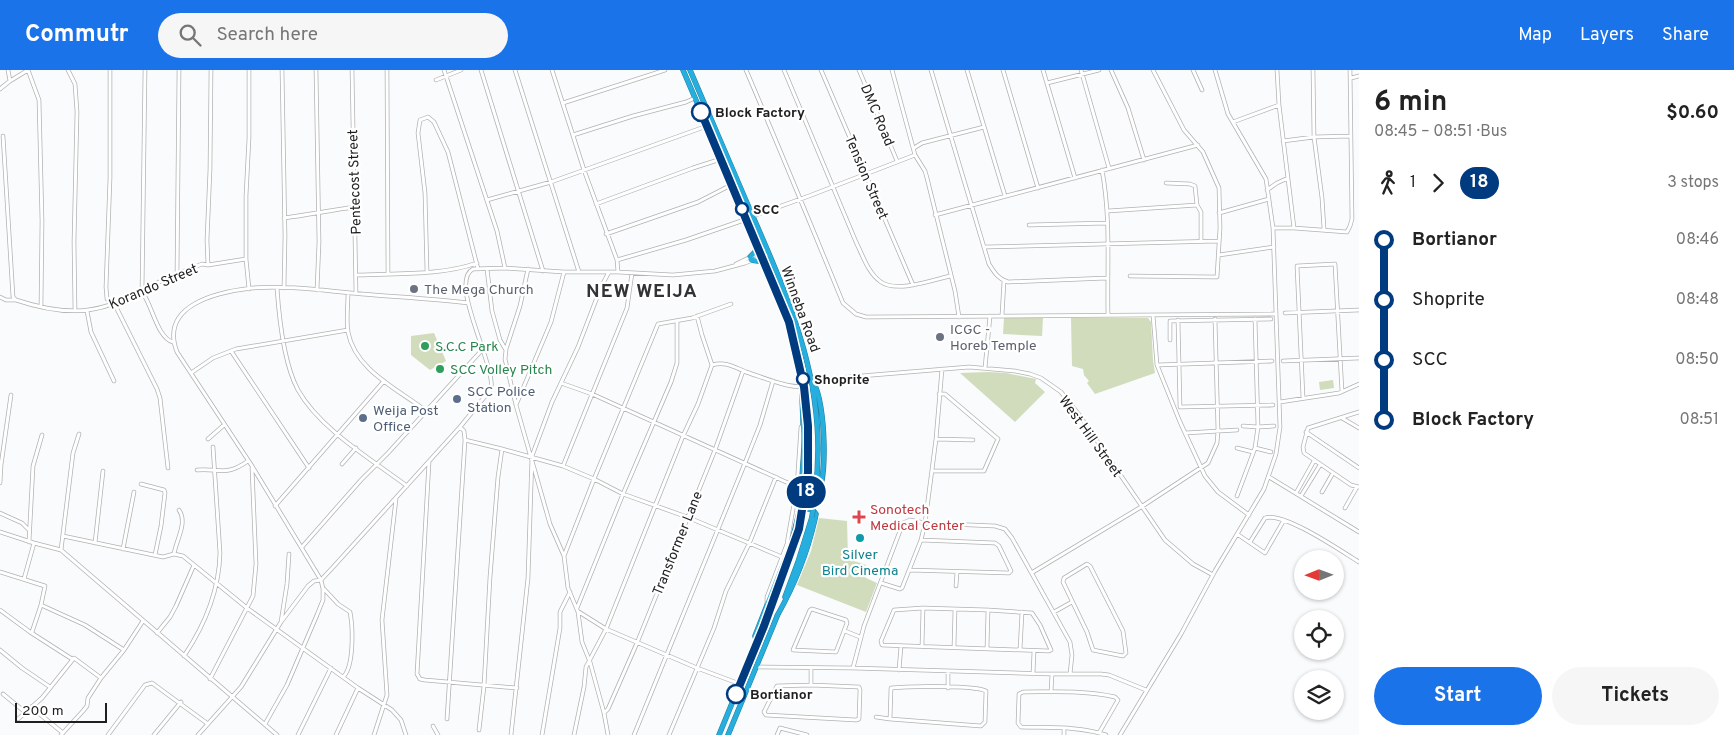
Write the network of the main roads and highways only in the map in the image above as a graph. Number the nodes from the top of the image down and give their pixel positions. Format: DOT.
graph roads {
  1 [pos="682,70"];
  2 [pos="690,70"];
  3 [pos="757,244"];
  4 [pos="765,264"];
  5 [pos="786,296"];
  6 [pos="779,298"];
  7 [pos="813,382"];
  8 [pos="804,387"];
  9 [pos="777,616"];
  10 [pos="757,643"];
  11 [pos="719,735"];
  12 [pos="728,735"];
  1 -- 3 [label="highway, Winneba Road"];
  2 -- 5 [label="highway, Winneba Road"];
  3 -- 4 [label="highway, Winneba Road"];
  3 -- 4 [label="highway"];
  4 -- 6 [label="highway, Winneba Road"];
  5 -- 6 [label="highway"];
  5 -- 7 [label="highway, Winneba Road"];
  6 -- 8 [label="highway, Winneba Road"];
  7 -- 8 [label="highway"];
  7 -- 9 [label="highway, Winneba Road, bridge"];
  8 -- 10 [label="highway, Winneba Road, bridge"];
  9 -- 10 [label="highway"];
  9 -- 12 [label="highway, Winneba Road"];
  10 -- 11 [label="highway, Winneba Road"];
}
